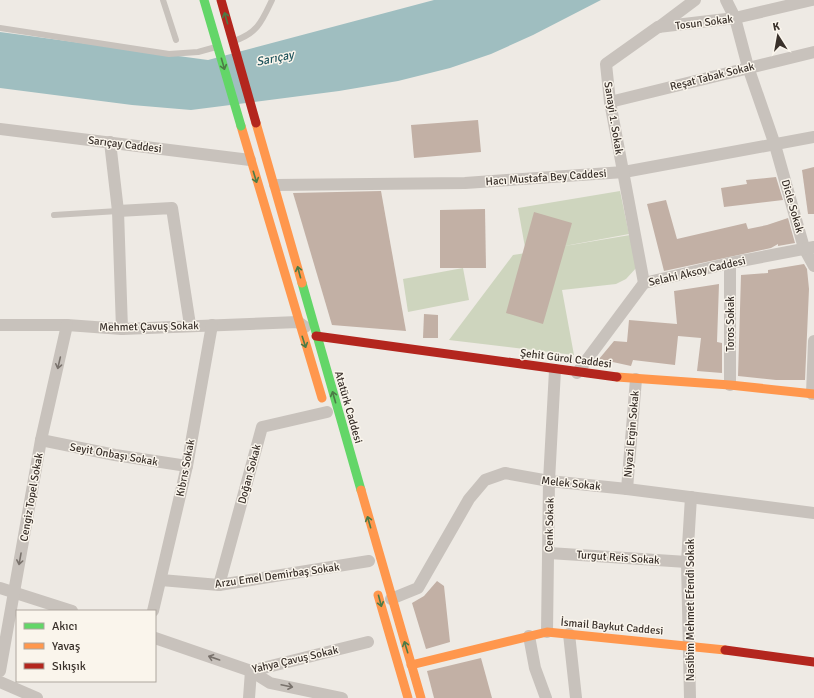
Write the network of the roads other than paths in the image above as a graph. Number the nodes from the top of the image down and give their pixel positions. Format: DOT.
graph roads {
  1 [pos="163,0"];
  2 [pos="204,0"];
  3 [pos="221,0"];
  4 [pos="272,0"];
  5 [pos="695,0"];
  6 [pos="726,0"];
  7 [pos="812,0"];
  8 [pos="735,18"];
  9 [pos="0,28"];
  10 [pos="658,28"];
  11 [pos="176,40"];
  12 [pos="814,52"];
  13 [pos="606,64"];
  14 [pos="748,67"];
  15 [pos="610,102"];
  16 [pos="0,129"];
  17 [pos="814,137"];
  18 [pos="110,142"];
  19 [pos="775,144"];
  20 [pos="250,160"];
  21 [pos="624,172"];
  22 [pos="275,185"];
  23 [pos="118,211"];
  24 [pos="54,215"];
  25 [pos="809,248"];
  26 [pos="730,263"];
  27 [pos="814,266"];
  28 [pos="644,283"];
  29 [pos="298,322"];
  30 [pos="0,324"];
  31 [pos="67,325"];
  32 [pos="190,325"];
  33 [pos="212,325"];
  34 [pos="122,328"];
  35 [pos="316,336"];
  36 [pos="814,341"];
  37 [pos="555,370"];
  38 [pos="577,373"];
  39 [pos="636,379"];
  40 [pos="730,384"];
  41 [pos="813,394"];
  42 [pos="328,416"];
  43 [pos="41,440"];
  44 [pos="187,466"];
  45 [pos="549,481"];
  46 [pos="626,488"];
  47 [pos="691,498"];
  48 [pos="814,513"];
  49 [pos="549,553"];
  50 [pos="369,561"];
  51 [pos="687,562"];
  52 [pos="161,580"];
  53 [pos="375,583"];
  54 [pos="219,585"];
  55 [pos="0,588"];
  56 [pos="14,593"];
  57 [pos="391,599"];
  58 [pos="69,610"];
  59 [pos="153,610"];
  60 [pos="547,632"];
  61 [pos="569,634"];
  62 [pos="529,636"];
  63 [pos="156,638"];
  64 [pos="368,642"];
  65 [pos="690,646"];
  66 [pos="814,662"];
  67 [pos="411,665"];
  68 [pos="0,671"];
  69 [pos="251,671"];
  70 [pos="0,682"];
  71 [pos="37,698"];
  72 [pos="249,698"];
  73 [pos="342,698"];
  74 [pos="408,698"];
  75 [pos="421,698"];
  76 [pos="546,698"];
  77 [pos="576,698"];
  78 [pos="690,698"];
  1 -- 11 [label="lane"];
  2 -- 20 [label="main road, Atatürk Caddesi, one-way, bridge"];
  22 -- 3 [label="main road, Atatürk Caddesi, one-way, bridge"];
  4 -- 9 [label="lane"];
  5 -- 10 [label="street"];
  6 -- 8 [label="street, Dicle Sokak"];
  7 -- 8 [label="street, Tosun Sokak"];
  8 -- 10 [label="street, Tosun Sokak"];
  8 -- 14 [label="street, Dicle Sokak"];
  10 -- 13 [label="street, Tosun Sokak"];
  12 -- 14 [label="street, Reşat Tabak Sokak"];
  13 -- 15 [label="street, Sanayi 1. Sokak"];
  14 -- 15 [label="street, Reşat Tabak Sokak"];
  14 -- 19 [label="street, Dicle Sokak"];
  15 -- 21 [label="street, Sanayi 1. Sokak"];
  16 -- 18 [label="street, Sarıçay Caddesi"];
  17 -- 19 [label="street, Hacı Mustafa Bey Caddesi"];
  18 -- 20 [label="street, Sarıçay Caddesi"];
  18 -- 23 [label="street"];
  19 -- 21 [label="street, Hacı Mustafa Bey Caddesi"];
  19 -- 25 [label="street, Dicle Sokak"];
  20 -- 29 [label="main road, Atatürk Caddesi, one-way"];
  21 -- 22 [label="street, Hacı Mustafa Bey Caddesi"];
  21 -- 28 [label="street, Sanayi 1. Sokak"];
  35 -- 22 [label="main road, Atatürk Caddesi, one-way"];
  23 -- 24 [label="lane"];
  23 -- 32 [label="street"];
  23 -- 34 [label="street"];
  25 -- 26 [label="street, Selahi Aksoy Caddesi"];
  25 -- 27 [label="street, Dicle Sokak"];
  26 -- 28 [label="street, Selahi Aksoy Caddesi"];
  26 -- 40 [label="street, Toros Sokak"];
  28 -- 38 [label="street, Selahi Aksoy Caddesi"];
  29 -- 33 [label="street, Mehmet Çavuş Sokak"];
  29 -- 35 [label="street"];
  29 -- 42 [label="main road, Atatürk Caddesi, one-way"];
  30 -- 31 [label="street, Mehmet Çavuş Sokak"];
  31 -- 34 [label="street, Mehmet Çavuş Sokak"];
  31 -- 43 [label="street, Cengiz Topel Sokak, one-way"];
  32 -- 33 [label="street, Mehmet Çavuş Sokak"];
  32 -- 34 [label="street, Mehmet Çavuş Sokak"];
  33 -- 44 [label="street, Kıbrıs Sokak"];
  35 -- 37 [label="main road, Şehit Gürol Caddesi"];
  57 -- 35 [label="main road, Atatürk Caddesi, one-way"];
  36 -- 41 [label="street"];
  37 -- 38 [label="main road, Şehit Gürol Caddesi"];
  37 -- 45 [label="street, Cenk Sokak"];
  38 -- 39 [label="main road, Şehit Gürol Caddesi"];
  39 -- 40 [label="main road, Şehit Gürol Caddesi"];
  39 -- 46 [label="street, Niyazi Ergin Sokak"];
  40 -- 41 [label="main road, Şehit Gürol Caddesi"];
  42 -- 54 [label="street, Doğan Sokak"];
  43 -- 44 [label="street, Seyit Onbaşı Sokak"];
  43 -- 56 [label="street, Cengiz Topel Sokak, one-way"];
  44 -- 52 [label="street, Kıbrıs Sokak"];
  45 -- 46 [label="street, Melek Sokak"];
  45 -- 49 [label="street, Cenk Sokak"];
  45 -- 57 [label="street, Melek Sokak"];
  46 -- 47 [label="street, Melek Sokak"];
  47 -- 48 [label="street, Melek Sokak"];
  47 -- 51 [label="street, Nasibim Mehmet Efendi Sokak"];
  49 -- 51 [label="street, Turgut Reis Sokak"];
  49 -- 60 [label="street, Cenk Sokak"];
  50 -- 54 [label="street, Arzu Emel Demirbaş Sokak"];
  51 -- 65 [label="street, Nasibim Mehmet Efendi Sokak"];
  52 -- 54 [label="street, Arzu Emel Demirbaş Sokak"];
  52 -- 59 [label="street, Kıbrıs Sokak"];
  53 -- 74 [label="main road, one-way"];
  55 -- 56 [label="street"];
  56 -- 58 [label="street"];
  56 -- 68 [label="street, Cengiz Topel Sokak"];
  67 -- 57 [label="main road, Atatürk Caddesi, one-way"];
  60 -- 61 [label="main road, İsmail Baykut Caddesi"];
  60 -- 62 [label="main road, İsmail Baykut Caddesi"];
  61 -- 65 [label="main road, İsmail Baykut Caddesi"];
  61 -- 77 [label="street"];
  62 -- 67 [label="main road, İsmail Baykut Caddesi"];
  62 -- 76 [label="street"];
  69 -- 63 [label="street, Yahya Çavuş Sokak, one-way"];
  64 -- 69 [label="street, Yahya Çavuş Sokak"];
  65 -- 66 [label="main road, İsmail Baykut Caddesi"];
  65 -- 78 [label="street, Nasibim Mehmet Efendi Sokak"];
  67 -- 75 [label="main road, Atatürk Caddesi"];
  69 -- 72 [label="street"];
  69 -- 73 [label="street, one-way"];
  70 -- 71 [label="street"];
}
